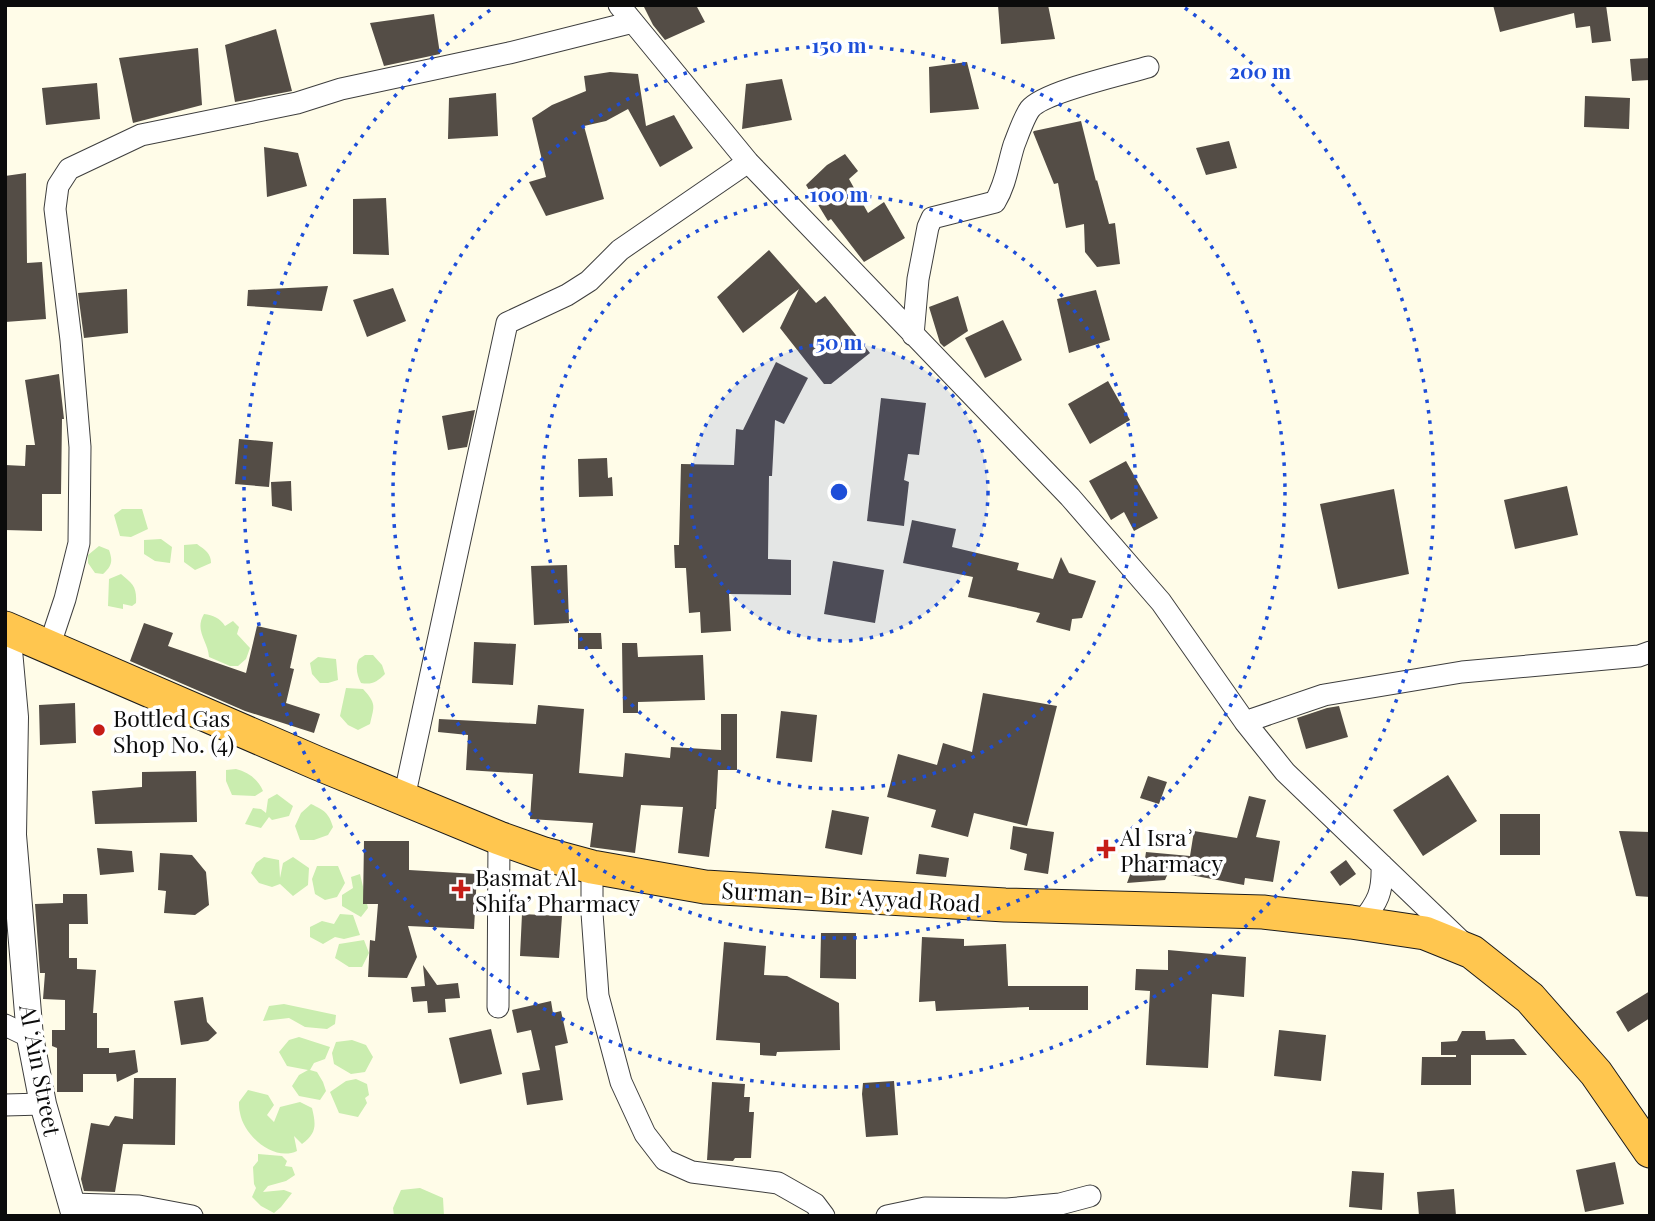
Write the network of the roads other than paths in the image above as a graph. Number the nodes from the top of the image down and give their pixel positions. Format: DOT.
graph roads {
  1 [pos="619,5"];
  2 [pos="633,22"];
  3 [pos="1148,67"];
  4 [pos="748,162"];
  5 [pos="912,335"];
  6 [pos="6,628"];
  7 [pos="49,648"];
  8 [pos="1650,652"];
  9 [pos="1245,722"];
  10 [pos="404,799"];
  11 [pos="499,838"];
  12 [pos="1382,865"];
  13 [pos="592,867"];
  14 [pos="1361,923"];
  15 [pos="1472,952"];
  16 [pos="498,1007"];
  17 [pos="5,1025"];
  18 [pos="30,1037"];
  19 [pos="43,1104"];
  20 [pos="5,1105"];
  21 [pos="1650,1151"];
  22 [pos="1090,1196"];
  23 [pos="73,1210"];
  24 [pos="192,1216"];
  25 [pos="824,1216"];
  26 [pos="887,1216"];
  1 -- 2 [label="street"];
  2 -- 4 [label="street"];
  2 -- 7 [label="street"];
  3 -- 5 [label="street"];
  4 -- 5 [label="street"];
  4 -- 10 [label="street"];
  5 -- 9 [label="street"];
  6 -- 7 [label="highway, Surman- Bir ‘Ayyad Road"];
  6 -- 18 [label="street, Al ‘Ain Street"];
  7 -- 10 [label="highway, Surman- Bir ‘Ayyad Road"];
  8 -- 9 [label="street"];
  9 -- 12 [label="street"];
  10 -- 11 [label="highway, Surman- Bir ‘Ayyad Road"];
  11 -- 13 [label="highway, Surman- Bir ‘Ayyad Road"];
  11 -- 16 [label="street"];
  12 -- 14 [label="street"];
  12 -- 15 [label="street"];
  13 -- 14 [label="highway, Surman- Bir ‘Ayyad Road"];
  13 -- 25 [label="street"];
  14 -- 15 [label="highway, Surman- Bir ‘Ayyad Road"];
  15 -- 21 [label="highway, Surman- Bir ‘Ayyad Road"];
  17 -- 18 [label="street"];
  18 -- 19 [label="street, Al ‘Ain Street"];
  19 -- 20 [label="street"];
  19 -- 23 [label="street, Al ‘Ain Street"];
  22 -- 26 [label="street"];
  23 -- 24 [label="street"];
}
